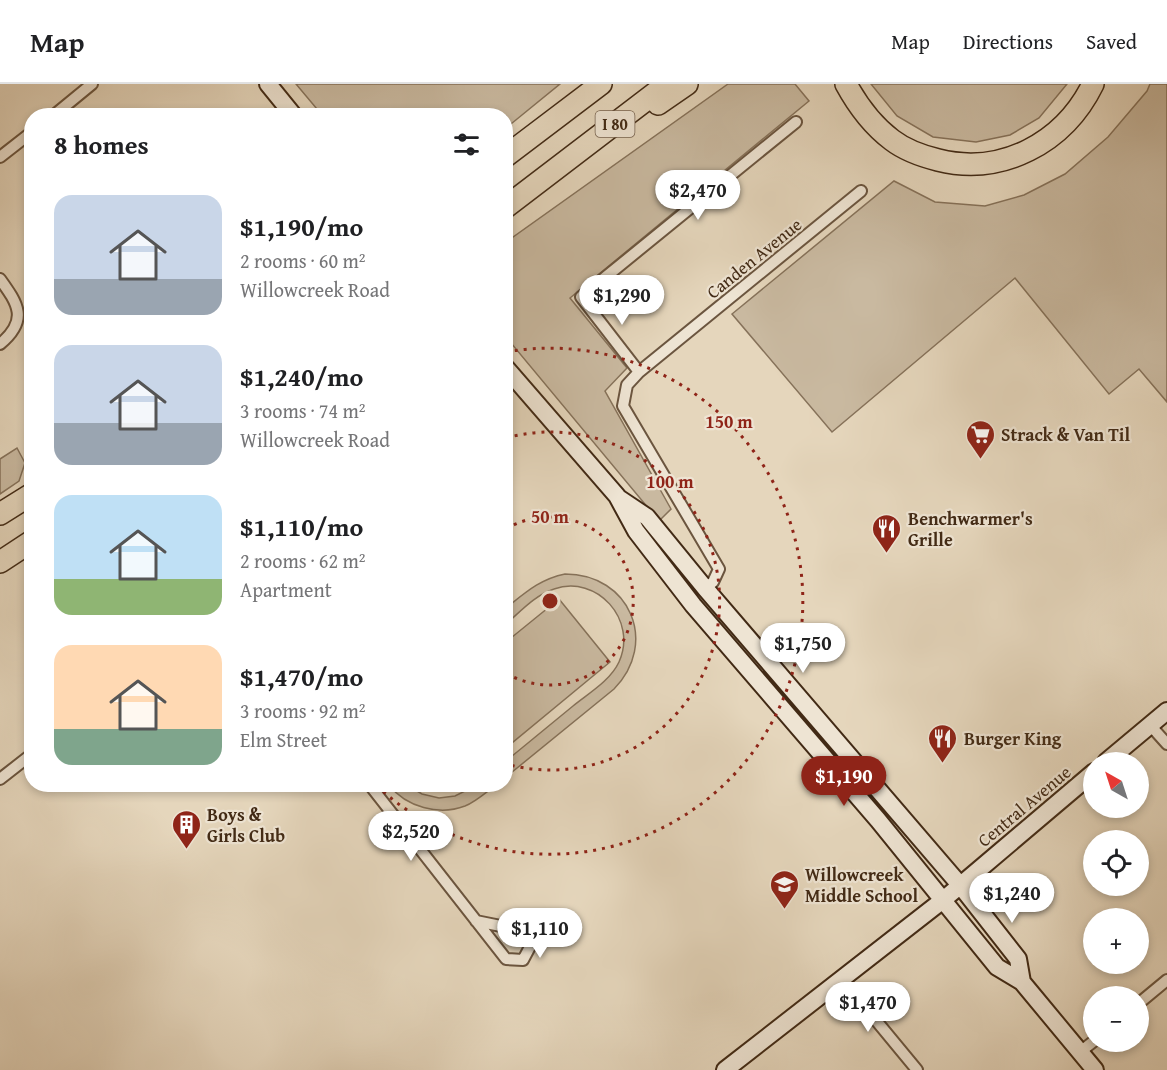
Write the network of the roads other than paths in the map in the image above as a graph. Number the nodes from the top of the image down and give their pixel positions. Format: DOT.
graph roads {
  1 [pos="92,84"];
  2 [pos="268,84"];
  3 [pos="577,84"];
  4 [pos="601,84"];
  5 [pos="667,84"];
  6 [pos="687,84"];
  7 [pos="846,84"];
  8 [pos="861,84"];
  9 [pos="1078,84"];
  10 [pos="1093,84"];
  11 [pos="62,108"];
  12 [pos="288,108"];
  13 [pos="796,122"];
  14 [pos="24,138"];
  15 [pos="513,142"];
  16 [pos="513,151"];
  17 [pos="0,157"];
  18 [pos="564,164"];
  19 [pos="861,191"];
  20 [pos="513,202"];
  21 [pos="0,279"];
  22 [pos="0,344"];
  23 [pos="639,372"];
  24 [pos="513,376"];
  25 [pos="617,496"];
  26 [pos="24,499"];
  27 [pos="0,514"];
  28 [pos="24,546"];
  29 [pos="0,562"];
  30 [pos="705,588"];
  31 [pos="1167,711"];
  32 [pos="1150,725"];
  33 [pos="1167,744"];
  34 [pos="1118,752"];
  35 [pos="24,760"];
  36 [pos="0,779"];
  37 [pos="1083,781"];
  38 [pos="375,792"];
  39 [pos="960,885"];
  40 [pos="942,900"];
  41 [pos="476,921"];
  42 [pos="841,978"];
  43 [pos="1167,980"];
  44 [pos="1022,982"];
  45 [pos="1149,995"];
  46 [pos="1083,1050"];
  47 [pos="1080,1052"];
  48 [pos="725,1070"];
  49 [pos="917,1070"];
  50 [pos="1095,1070"];
  1 -- 11 [label="street"];
  2 -- 12 [label="main road"];
  3 -- 15 [label="highway"];
  4 -- 16 [label="highway, I 80"];
  5 -- 18 [label="highway, I 80"];
  6 -- 18 [label="highway"];
  7 -- 10 [label="highway"];
  8 -- 9 [label="highway"];
  13 -- 23 [label="street"];
  14 -- 17 [label="street"];
  18 -- 20 [label="highway, I 80"];
  19 -- 23 [label="street, Canden Avenue"];
  21 -- 22 [label="street"];
  23 -- 30 [label="street, Canden Avenue"];
  24 -- 25 [label="main road"];
  25 -- 30 [label="main road"];
  25 -- 40 [label="main road"];
  26 -- 27 [label="highway"];
  28 -- 29 [label="highway"];
  30 -- 39 [label="main road"];
  31 -- 32 [label="main road"];
  32 -- 33 [label="street"];
  32 -- 34 [label="main road"];
  35 -- 36 [label="street"];
  37 -- 39 [label="main road, Central Avenue"];
  38 -- 41 [label="street"];
  39 -- 40 [label="main road, Central Avenue"];
  39 -- 44 [label="main road"];
  40 -- 42 [label="main road, Central Avenue"];
  40 -- 44 [label="main road"];
  41 -- 41 [label="street"];
  42 -- 48 [label="main road, Central Avenue"];
  42 -- 49 [label="street"];
  43 -- 45 [label="street"];
  44 -- 47 [label="main road"];
  46 -- 47 [label="street"];
  47 -- 50 [label="main road"];
}
